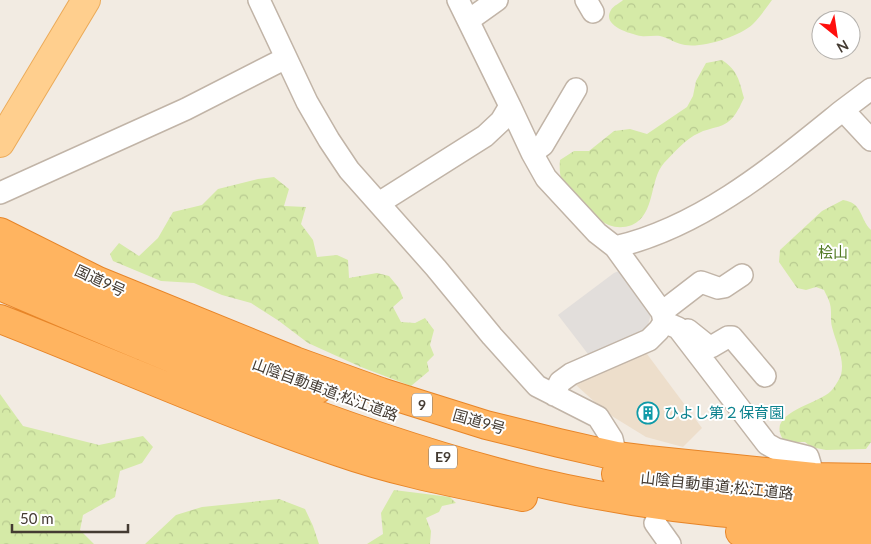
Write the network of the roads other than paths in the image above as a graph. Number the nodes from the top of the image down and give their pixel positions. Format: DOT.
graph roads {
  1 [pos="86,0"];
  2 [pos="259,0"];
  3 [pos="458,0"];
  4 [pos="496,0"];
  5 [pos="469,20"];
  6 [pos="286,58"];
  7 [pos="576,89"];
  8 [pos="871,89"];
  9 [pos="510,106"];
  10 [pos="843,110"];
  11 [pos="871,140"];
  12 [pos="0,143"];
  13 [pos="532,152"];
  14 [pos="0,193"];
  15 [pos="379,203"];
  16 [pos="0,232"];
  17 [pos="615,248"];
  18 [pos="0,261"];
  19 [pos="742,275"];
  20 [pos="0,286"];
  21 [pos="42,292"];
  22 [pos="0,319"];
  23 [pos="668,321"];
  24 [pos="765,376"];
  25 [pos="554,394"];
  26 [pos="616,456"];
  27 [pos="814,477"];
  28 [pos="871,478"];
  29 [pos="871,498"];
  30 [pos="871,521"];
  31 [pos="663,533"];
  32 [pos="798,542"];
  33 [pos="871,542"];
  1 -- 12 [label="main road"];
  2 -- 6 [label="street"];
  3 -- 5 [label="street"];
  4 -- 5 [label="street"];
  5 -- 9 [label="street"];
  6 -- 14 [label="street"];
  6 -- 15 [label="street"];
  7 -- 13 [label="street"];
  8 -- 10 [label="street"];
  9 -- 13 [label="street"];
  9 -- 15 [label="street"];
  10 -- 11 [label="street"];
  10 -- 17 [label="street"];
  13 -- 17 [label="street"];
  15 -- 25 [label="street"];
  16 -- 26 [label="highway, 国道9号 / 9"];
  17 -- 23 [label="street"];
  18 -- 21 [label="highway, 山陰自動車道;松江道路 / E9"];
  19 -- 23 [label="street"];
  20 -- 21 [label="highway, 山陰自動車道;松江道路 / E9"];
  21 -- 29 [label="highway, 山陰自動車道;松江道路 / E9"];
  21 -- 30 [label="highway, 山陰自動車道;松江道路 / E9"];
  22 -- 31 [label="highway"];
  23 -- 24 [label="street"];
  23 -- 25 [label="street"];
  23 -- 27 [label="street"];
  25 -- 26 [label="street"];
  26 -- 27 [label="highway, 国道9号 / 9"];
  27 -- 28 [label="highway, 国道9号 / 9"];
  31 -- 32 [label="highway"];
  32 -- 33 [label="highway"];
}
